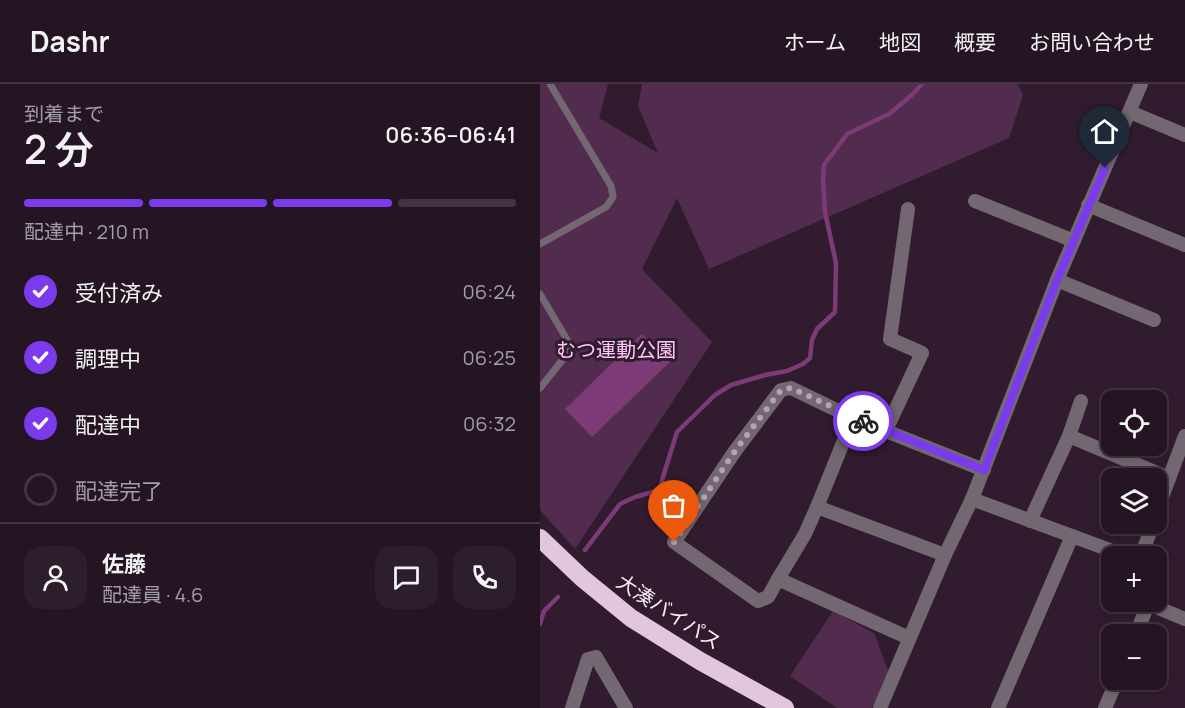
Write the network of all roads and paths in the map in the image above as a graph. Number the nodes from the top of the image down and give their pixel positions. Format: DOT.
graph roads {
  1 [pos="550,84"];
  2 [pos="1141,84"];
  3 [pos="1130,112"];
  4 [pos="1185,135"];
  5 [pos="975,201"];
  6 [pos="1088,205"];
  7 [pos="908,209"];
  8 [pos="1074,241"];
  9 [pos="540,244"];
  10 [pos="1185,245"];
  11 [pos="1057,280"];
  12 [pos="540,294"];
  13 [pos="1154,320"];
  14 [pos="540,388"];
  15 [pos="1081,401"];
  16 [pos="853,418"];
  17 [pos="886,430"];
  18 [pos="1069,436"];
  19 [pos="1185,436"];
  20 [pos="984,470"];
  21 [pos="1169,478"];
  22 [pos="1167,483"];
  23 [pos="972,499"];
  24 [pos="817,507"];
  25 [pos="1030,521"];
  26 [pos="1072,536"];
  27 [pos="540,538"];
  28 [pos="1101,547"];
  29 [pos="945,555"];
  30 [pos="778,579"];
  31 [pos="1167,611"];
  32 [pos="1185,619"];
  33 [pos="909,638"];
  34 [pos="1113,690"];
  35 [pos="572,708"];
  36 [pos="627,708"];
  37 [pos="785,708"];
  38 [pos="880,708"];
  39 [pos="998,708"];
  40 [pos="1105,708"];
  1 -- 9 [label="lane"];
  2 -- 3 [label="street"];
  3 -- 4 [label="street"];
  3 -- 6 [label="street"];
  5 -- 8 [label="street"];
  6 -- 8 [label="street"];
  6 -- 10 [label="street"];
  7 -- 17 [label="street"];
  8 -- 11 [label="street"];
  11 -- 13 [label="street"];
  11 -- 20 [label="street"];
  12 -- 14 [label="lane"];
  15 -- 18 [label="street"];
  16 -- 17 [label="street"];
  16 -- 24 [label="street"];
  16 -- 30 [label="street"];
  17 -- 20 [label="street"];
  18 -- 21 [label="street"];
  18 -- 25 [label="street"];
  19 -- 21 [label="street"];
  20 -- 23 [label="street"];
  21 -- 22 [label="street"];
  23 -- 25 [label="street"];
  23 -- 29 [label="street"];
  24 -- 29 [label="street"];
  24 -- 30 [label="street"];
  25 -- 26 [label="street"];
  26 -- 28 [label="street"];
  26 -- 39 [label="street"];
  27 -- 37 [label="highway, 大湊バイパス"];
  29 -- 33 [label="street"];
  30 -- 33 [label="street"];
  31 -- 32 [label="street"];
  33 -- 38 [label="street"];
  34 -- 40 [label="street"];
  35 -- 36 [label="street"];
}
